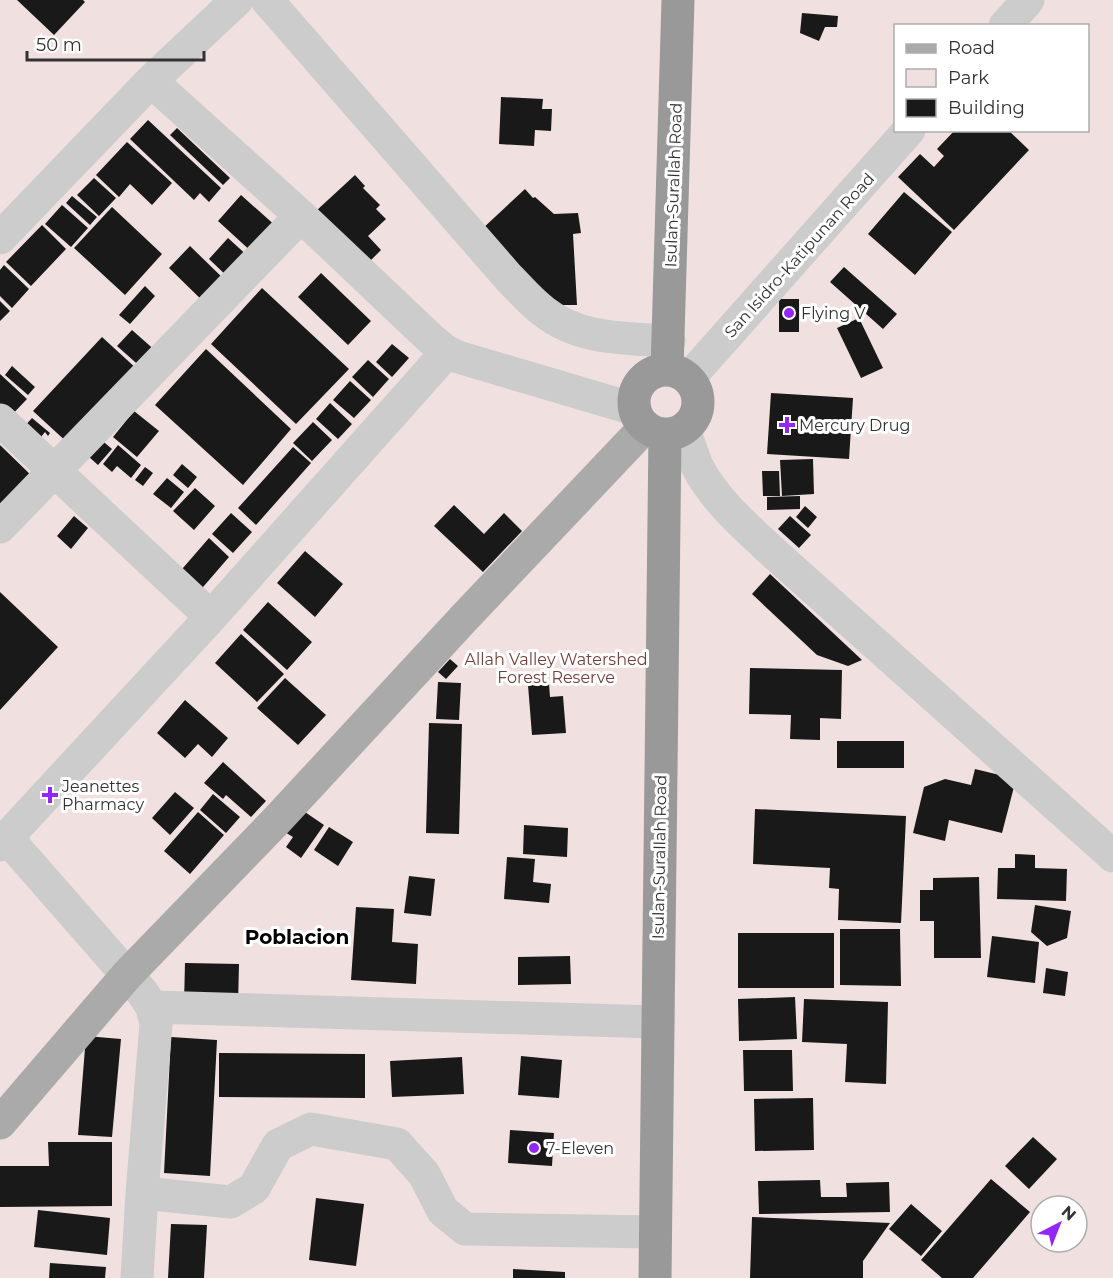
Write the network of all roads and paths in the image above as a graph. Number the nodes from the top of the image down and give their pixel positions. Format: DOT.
graph roads {
  1 [pos="237,0"];
  2 [pos="267,0"];
  3 [pos="678,0"];
  4 [pos="1028,0"];
  5 [pos="1007,24"];
  6 [pos="151,81"];
  7 [pos="907,132"];
  8 [pos="301,216"];
  9 [pos="0,238"];
  10 [pos="447,352"];
  11 [pos="675,363"];
  12 [pos="0,420"];
  13 [pos="657,425"];
  14 [pos="53,470"];
  15 [pos="0,526"];
  16 [pos="210,617"];
  17 [pos="4,842"];
  18 [pos="1113,856"];
  19 [pos="127,975"];
  20 [pos="152,1007"];
  21 [pos="657,1022"];
  22 [pos="0,1123"];
  23 [pos="142,1193"];
  24 [pos="655,1232"];
  25 [pos="137,1278"];
  26 [pos="655,1278"];
  1 -- 6 [label="street"];
  2 -- 11 [label="street"];
  3 -- 11 [label="highway, Isulan-Surallah Road"];
  4 -- 5 [label="street"];
  6 -- 8 [label="street"];
  6 -- 9 [label="street"];
  7 -- 11 [label="street, San Isidro-Katipunan Road"];
  8 -- 10 [label="street"];
  8 -- 14 [label="street"];
  10 -- 13 [label="street"];
  10 -- 16 [label="street"];
  11 -- 13 [label="highway"];
  11 -- 13 [label="highway"];
  12 -- 14 [label="street"];
  13 -- 18 [label="street"];
  13 -- 19 [label="main road"];
  13 -- 21 [label="highway, Isulan-Surallah Road"];
  14 -- 15 [label="street"];
  14 -- 16 [label="street"];
  16 -- 17 [label="street"];
  17 -- 19 [label="street"];
  19 -- 20 [label="street"];
  19 -- 22 [label="main road"];
  20 -- 21 [label="street"];
  20 -- 23 [label="street"];
  21 -- 24 [label="highway, Isulan-Surallah Road"];
  23 -- 24 [label="street"];
  23 -- 25 [label="street"];
  24 -- 26 [label="highway, Isulan-Surallah Road"];
}
